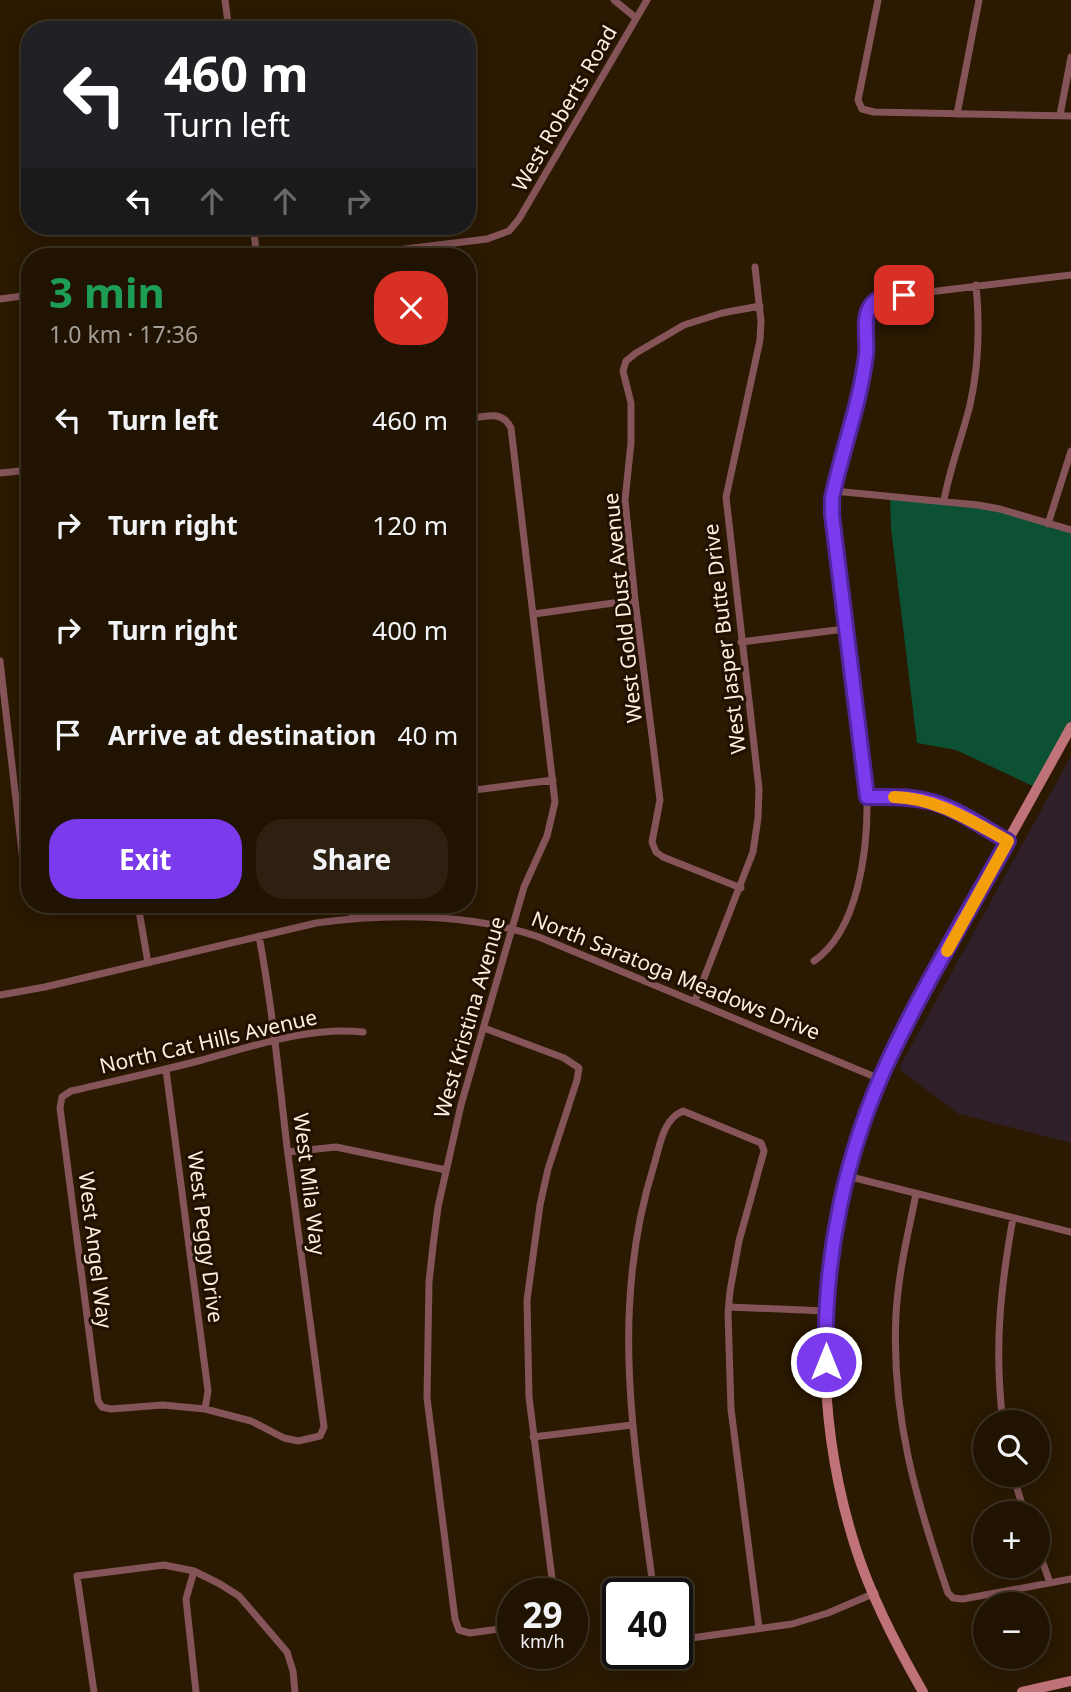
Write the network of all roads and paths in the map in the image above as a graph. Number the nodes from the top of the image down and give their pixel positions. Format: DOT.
graph roads {
  1 [pos="225,0"];
  2 [pos="614,0"];
  3 [pos="647,0"];
  4 [pos="878,0"];
  5 [pos="979,0"];
  6 [pos="636,18"];
  7 [pos="228,21"];
  8 [pos="1071,57"];
  9 [pos="957,114"];
  10 [pos="1060,116"];
  11 [pos="1071,116"];
  12 [pos="414,248"];
  13 [pos="755,267"];
  14 [pos="1071,275"];
  15 [pos="976,285"];
  16 [pos="21,296"];
  17 [pos="0,299"];
  18 [pos="760,306"];
  19 [pos="476,418"];
  20 [pos="1071,451"];
  21 [pos="21,471"];
  22 [pos="0,473"];
  23 [pos="834,491"];
  24 [pos="944,500"];
  25 [pos="1048,524"];
  26 [pos="1071,530"];
  27 [pos="635,600"];
  28 [pos="534,614"];
  29 [pos="845,629"];
  30 [pos="741,642"];
  31 [pos="0,661"];
  32 [pos="1071,727"];
  33 [pos="553,780"];
  34 [pos="476,790"];
  35 [pos="867,797"];
  36 [pos="1008,841"];
  37 [pos="21,843"];
  38 [pos="741,888"];
  39 [pos="139,913"];
  40 [pos="353,913"];
  41 [pos="353,918"];
  42 [pos="513,928"];
  43 [pos="259,936"];
  44 [pos="814,961"];
  45 [pos="148,962"];
  46 [pos="0,995"];
  47 [pos="695,1001"];
  48 [pos="484,1028"];
  49 [pos="363,1032"];
  50 [pos="274,1041"];
  51 [pos="166,1070"];
  52 [pos="880,1079"];
  53 [pos="62,1097"];
  54 [pos="288,1152"];
  55 [pos="446,1170"];
  56 [pos="847,1176"];
  57 [pos="916,1194"];
  58 [pos="1013,1218"];
  59 [pos="1071,1232"];
  60 [pos="729,1307"];
  61 [pos="827,1311"];
  62 [pos="205,1409"];
  63 [pos="1002,1410"];
  64 [pos="632,1426"];
  65 [pos="533,1437"];
  66 [pos="194,1571"];
  67 [pos="552,1578"];
  68 [pos="652,1578"];
  69 [pos="1048,1578"];
  70 [pos="1071,1579"];
  71 [pos="1050,1583"];
  72 [pos="875,1593"];
  73 [pos="758,1628"];
  74 [pos="497,1629"];
  75 [pos="693,1638"];
  76 [pos="1071,1681"];
  77 [pos="94,1692"];
  78 [pos="196,1692"];
  79 [pos="295,1692"];
  80 [pos="923,1692"];
  81 [pos="1022,1692"];
  1 -- 7 [label="street"];
  2 -- 6 [label="street"];
  3 -- 6 [label="street, West Roberts Road"];
  4 -- 9 [label="street"];
  5 -- 9 [label="street"];
  6 -- 12 [label="street, West Roberts Road"];
  8 -- 10 [label="street"];
  9 -- 10 [label="street"];
  10 -- 11 [label="street"];
  13 -- 18 [label="street, West Jasper Butte Drive"];
  14 -- 15 [label="street"];
  15 -- 23 [label="street"];
  15 -- 24 [label="street"];
  16 -- 17 [label="street"];
  18 -- 27 [label="street, West Gold Dust Avenue"];
  18 -- 30 [label="street, West Jasper Butte Drive"];
  19 -- 28 [label="street, West Kristina Avenue"];
  20 -- 25 [label="street"];
  21 -- 22 [label="street"];
  23 -- 24 [label="street"];
  23 -- 29 [label="street"];
  24 -- 25 [label="street"];
  25 -- 26 [label="street"];
  27 -- 28 [label="street"];
  27 -- 38 [label="street, West Gold Dust Avenue"];
  28 -- 33 [label="street, West Kristina Avenue"];
  29 -- 30 [label="street"];
  29 -- 35 [label="street"];
  30 -- 38 [label="street, West Jasper Butte Drive"];
  31 -- 37 [label="street"];
  32 -- 36 [label="street"];
  33 -- 34 [label="street"];
  33 -- 42 [label="street, West Kristina Avenue"];
  35 -- 36 [label="street"];
  35 -- 44 [label="street"];
  36 -- 52 [label="street"];
  38 -- 47 [label="street, West Jasper Butte Drive"];
  39 -- 45 [label="street"];
  40 -- 41 [label="street"];
  41 -- 42 [label="street, North Saratoga Meadows Drive"];
  41 -- 43 [label="street, North Saratoga Meadows Drive"];
  42 -- 47 [label="street, North Saratoga Meadows Drive"];
  42 -- 48 [label="street, West Kristina Avenue"];
  43 -- 45 [label="street, North Saratoga Meadows Drive"];
  43 -- 50 [label="street, West Mila Way"];
  45 -- 46 [label="street, North Saratoga Meadows Drive"];
  47 -- 52 [label="street, North Saratoga Meadows Drive"];
  48 -- 55 [label="street, West Kristina Avenue"];
  48 -- 65 [label="street"];
  49 -- 50 [label="street, North Cat Hills Avenue"];
  50 -- 51 [label="street, North Cat Hills Avenue"];
  50 -- 54 [label="street, West Mila Way"];
  51 -- 53 [label="street, North Cat Hills Avenue"];
  51 -- 62 [label="street, West Peggy Drive"];
  52 -- 56 [label="street"];
  53 -- 62 [label="street, West Angel Way"];
  54 -- 55 [label="street"];
  54 -- 62 [label="street, West Mila Way"];
  55 -- 74 [label="street, West Kristina Avenue"];
  56 -- 57 [label="street"];
  56 -- 61 [label="street"];
  57 -- 58 [label="street"];
  57 -- 71 [label="street"];
  58 -- 59 [label="street"];
  58 -- 63 [label="street"];
  60 -- 61 [label="street"];
  60 -- 64 [label="street"];
  60 -- 73 [label="street"];
  61 -- 72 [label="street"];
  64 -- 65 [label="street"];
  64 -- 68 [label="street"];
  65 -- 67 [label="street"];
  66 -- 77 [label="street"];
  66 -- 78 [label="street"];
  66 -- 79 [label="street"];
  69 -- 71 [label="street"];
  70 -- 71 [label="street"];
  72 -- 73 [label="street"];
  72 -- 80 [label="street"];
  73 -- 75 [label="street"];
  76 -- 81 [label="street"];
}
